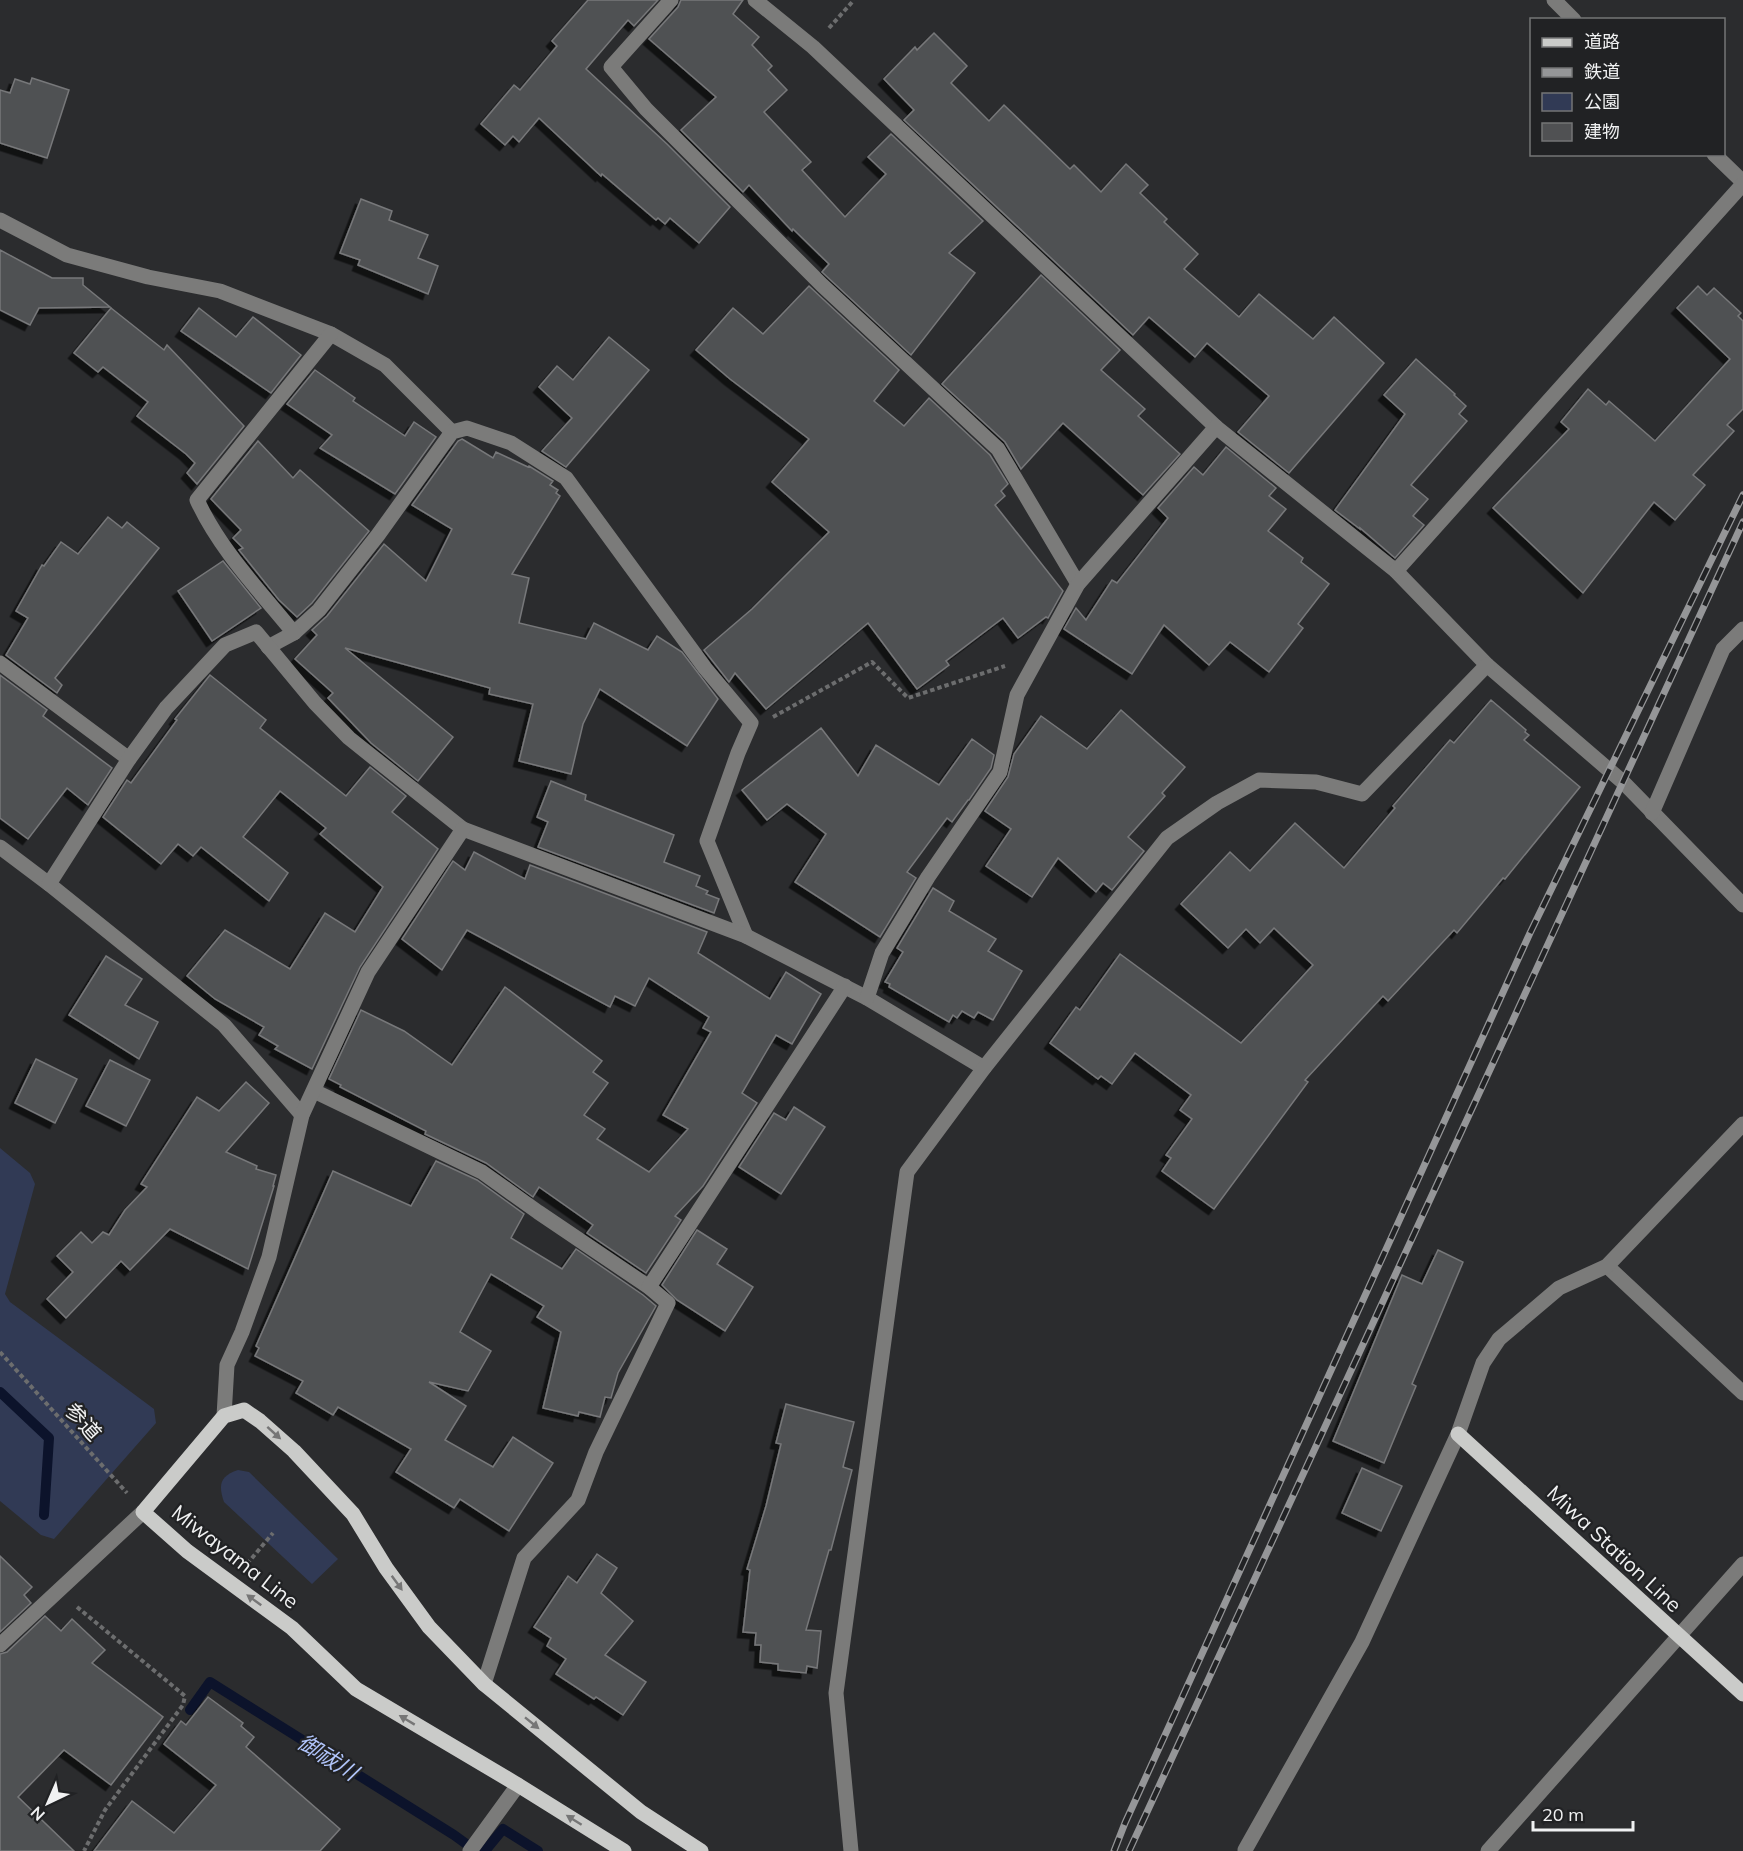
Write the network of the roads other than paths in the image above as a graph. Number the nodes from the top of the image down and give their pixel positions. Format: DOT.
graph roads {
  1 [pos="671,0"];
  2 [pos="755,0"];
  3 [pos="1554,0"];
  4 [pos="1572,18"];
  5 [pos="1716,156"];
  6 [pos="1743,183"];
  7 [pos="0,220"];
  8 [pos="331,334"];
  9 [pos="1216,427"];
  10 [pos="452,432"];
  11 [pos="1396,571"];
  12 [pos="1078,584"];
  13 [pos="1743,629"];
  14 [pos="294,633"];
  15 [pos="268,647"];
  16 [pos="0,663"];
  17 [pos="1487,665"];
  18 [pos="129,759"];
  19 [pos="1652,813"];
  20 [pos="462,829"];
  21 [pos="0,847"];
  22 [pos="49,884"];
  23 [pos="1743,905"];
  24 [pos="746,936"];
  25 [pos="845,986"];
  26 [pos="867,998"];
  27 [pos="984,1068"];
  28 [pos="314,1091"];
  29 [pos="302,1114"];
  30 [pos="1743,1124"];
  31 [pos="1607,1266"];
  32 [pos="649,1287"];
  33 [pos="1743,1393"];
  34 [pos="225,1416"];
  35 [pos="1458,1434"];
  36 [pos="143,1512"];
  37 [pos="1743,1564"];
  38 [pos="1680,1637"];
  39 [pos="0,1645"];
  40 [pos="484,1684"];
  41 [pos="1743,1694"];
  42 [pos="518,1785"];
  43 [pos="1245,1850"];
  44 [pos="470,1851"];
  45 [pos="624,1851"];
  46 [pos="701,1851"];
  47 [pos="851,1851"];
  48 [pos="1488,1851"];
  1 -- 12 [label="street"];
  2 -- 9 [label="street"];
  3 -- 4 [label="street"];
  5 -- 6 [label="street"];
  6 -- 11 [label="street"];
  7 -- 8 [label="street"];
  8 -- 10 [label="street"];
  8 -- 14 [label="street"];
  9 -- 11 [label="street"];
  9 -- 12 [label="street"];
  10 -- 14 [label="street"];
  10 -- 24 [label="street"];
  11 -- 17 [label="street"];
  12 -- 26 [label="street"];
  13 -- 19 [label="street"];
  14 -- 15 [label="street"];
  15 -- 18 [label="street"];
  15 -- 20 [label="street"];
  16 -- 18 [label="street"];
  17 -- 19 [label="street"];
  17 -- 27 [label="street"];
  18 -- 22 [label="street"];
  19 -- 23 [label="street"];
  20 -- 24 [label="street"];
  20 -- 28 [label="street"];
  21 -- 22 [label="street"];
  22 -- 29 [label="street"];
  24 -- 25 [label="street"];
  25 -- 26 [label="street"];
  25 -- 32 [label="street"];
  26 -- 27 [label="street"];
  27 -- 47 [label="street"];
  28 -- 29 [label="street"];
  28 -- 32 [label="street"];
  29 -- 34 [label="street"];
  30 -- 31 [label="street"];
  31 -- 33 [label="street"];
  31 -- 35 [label="street"];
  32 -- 40 [label="street"];
  34 -- 36 [label="main road, Miwayama Line"];
  34 -- 40 [label="main road, one-way"];
  35 -- 38 [label="main road, Miwa Station Line"];
  35 -- 43 [label="street"];
  36 -- 39 [label="street"];
  42 -- 36 [label="main road, Miwayama Line, one-way"];
  37 -- 38 [label="street"];
  38 -- 41 [label="main road, Miwa Station Line"];
  38 -- 48 [label="street"];
  40 -- 46 [label="main road, one-way"];
  42 -- 44 [label="street"];
  45 -- 42 [label="main road, Miwayama Line, one-way"];
}
